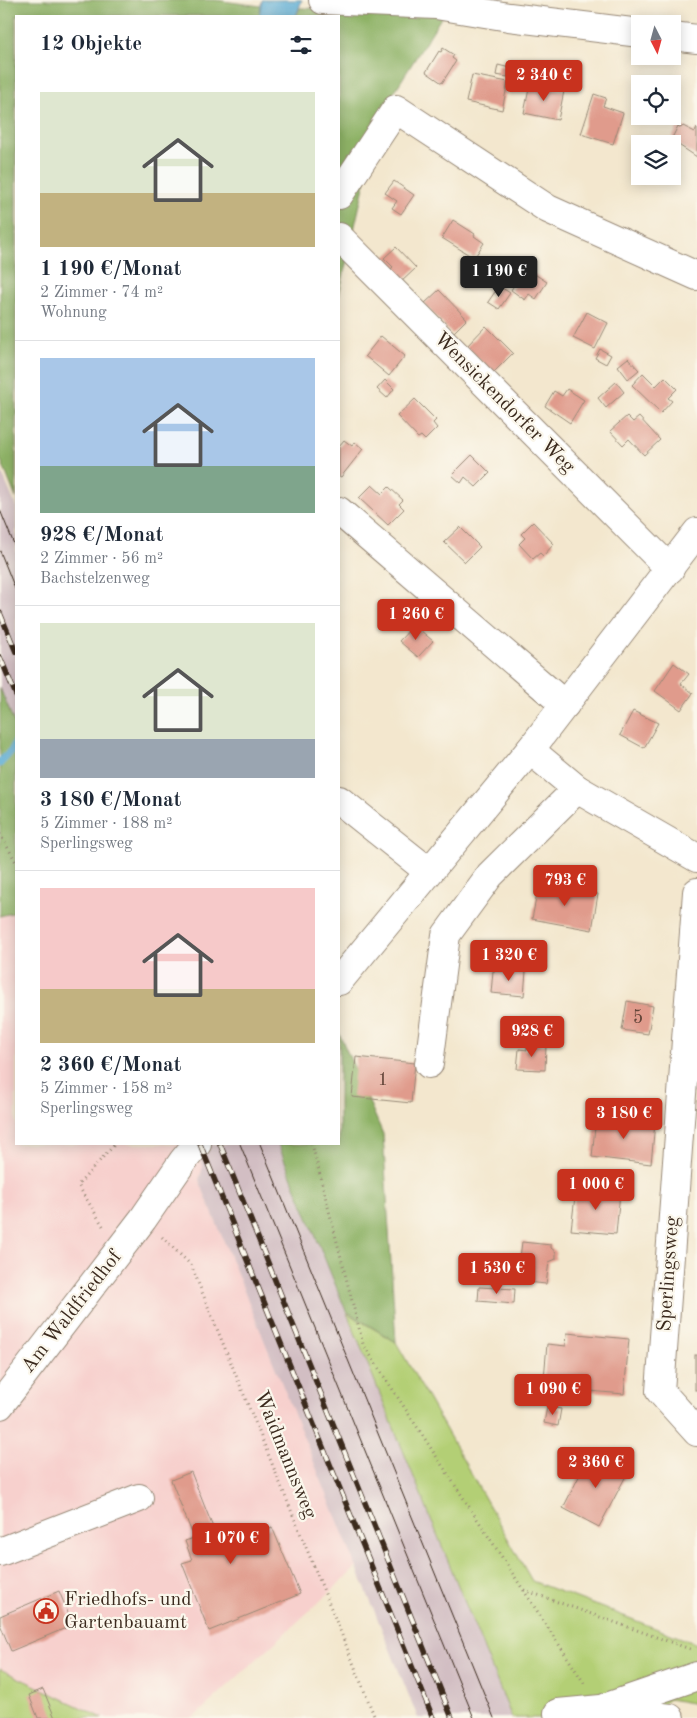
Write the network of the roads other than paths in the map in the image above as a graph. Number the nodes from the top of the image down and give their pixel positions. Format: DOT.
graph roads {
  1 [pos="323,0"];
  2 [pos="631,31"];
  3 [pos="681,37"];
  4 [pos="697,39"];
  5 [pos="340,193"];
  6 [pos="340,238"];
  7 [pos="697,276"];
  8 [pos="340,512"];
  9 [pos="697,532"];
  10 [pos="670,569"];
  11 [pos="566,705"];
  12 [pos="530,750"];
  13 [pos="577,789"];
  14 [pos="340,801"];
  15 [pos="697,858"];
  16 [pos="428,871"];
  17 [pos="697,892"];
  18 [pos="340,979"];
  19 [pos="429,1064"];
  20 [pos="196,1145"];
  21 [pos="0,1405"];
  22 [pos="697,1432"];
  23 [pos="139,1498"];
  24 [pos="0,1552"];
  25 [pos="697,1676"];
  26 [pos="601,1709"];
  27 [pos="559,1715"];
  28 [pos="670,1718"];
  1 -- 2 [label="street"];
  3 -- 4 [label="street"];
  5 -- 7 [label="street"];
  6 -- 10 [label="street, Wensickendorfer Weg"];
  8 -- 11 [label="street"];
  9 -- 10 [label="street"];
  10 -- 11 [label="street"];
  11 -- 12 [label="street"];
  12 -- 13 [label="street"];
  12 -- 16 [label="street"];
  13 -- 15 [label="street"];
  13 -- 19 [label="street"];
  14 -- 16 [label="street"];
  16 -- 18 [label="street"];
  17 -- 22 [label="street, Sperlingsweg"];
  20 -- 21 [label="street, Am Waldfriedhof"];
  23 -- 24 [label="street"];
  25 -- 26 [label="street"];
  26 -- 27 [label="street"];
  26 -- 28 [label="street"];
}
